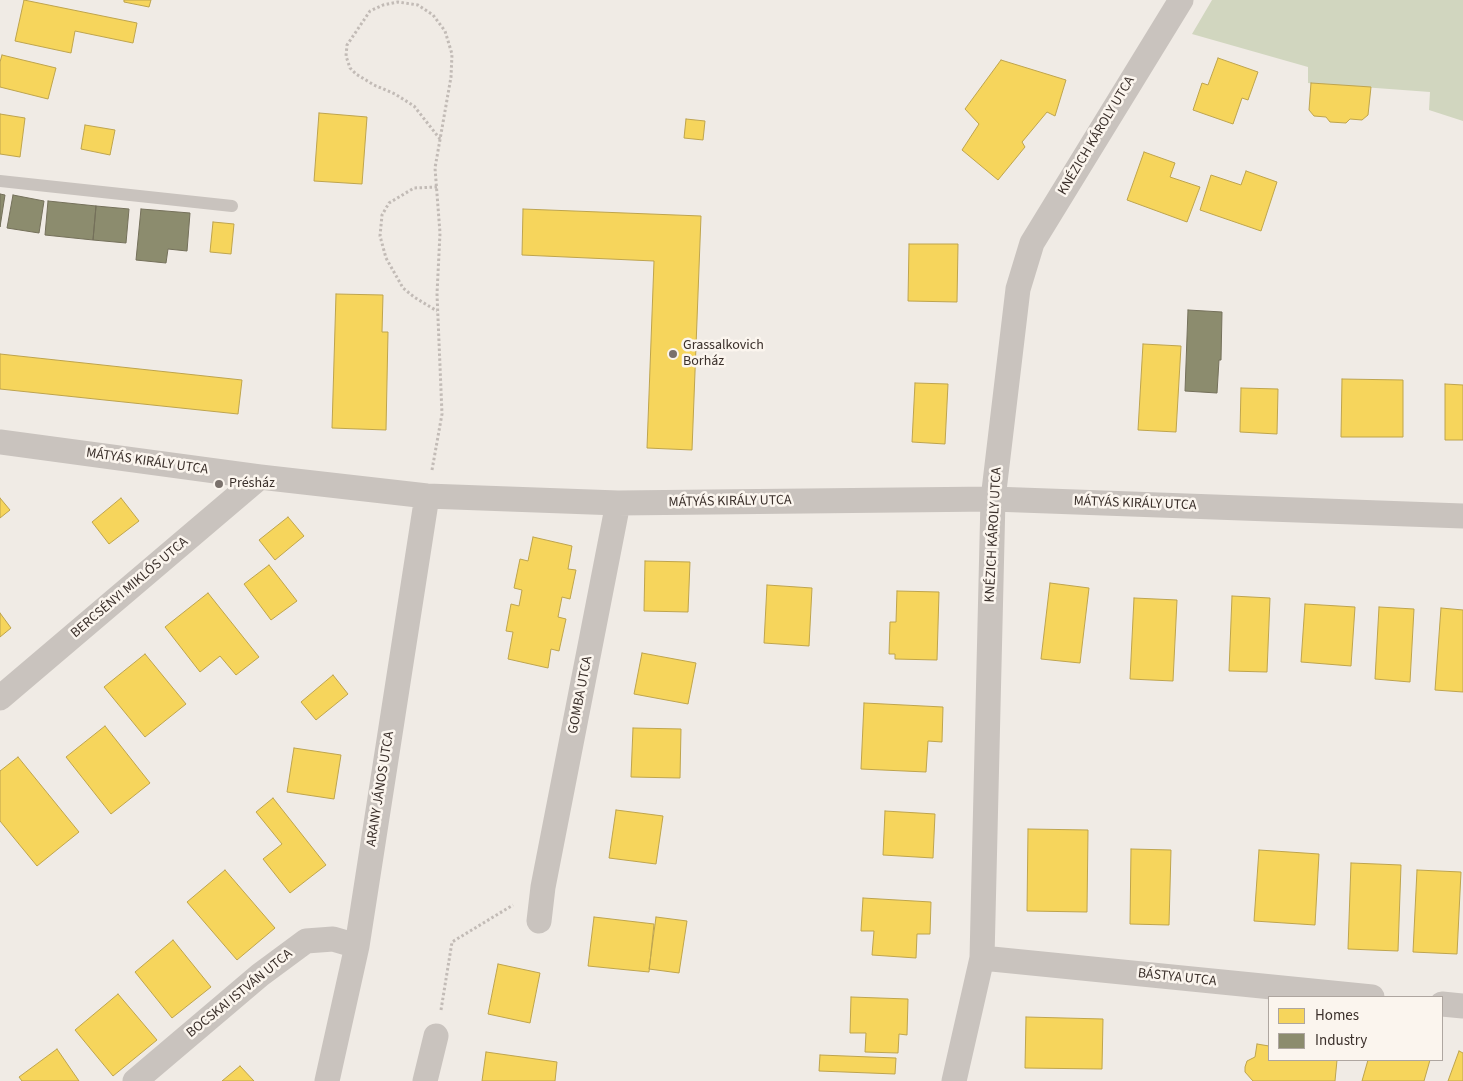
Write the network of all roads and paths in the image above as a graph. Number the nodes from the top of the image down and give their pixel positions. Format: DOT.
graph roads {
  1 [pos="1180,0"];
  2 [pos="440,139"];
  3 [pos="0,182"];
  4 [pos="437,187"];
  5 [pos="232,206"];
  6 [pos="438,311"];
  7 [pos="0,442"];
  8 [pos="260,477"];
  9 [pos="427,496"];
  10 [pos="993,499"];
  11 [pos="618,503"];
  12 [pos="1463,516"];
  13 [pos="0,698"];
  14 [pos="543,887"];
  15 [pos="539,921"];
  16 [pos="356,946"];
  17 [pos="982,958"];
  18 [pos="1362,996"];
  19 [pos="1443,1004"];
  20 [pos="1463,1006"];
  21 [pos="436,1036"];
  22 [pos="134,1081"];
  23 [pos="327,1081"];
  24 [pos="425,1081"];
  25 [pos="954,1081"];
  1 -- 10 [label="street, KNÉZICH KÁROLY UTCA"];
  2 -- 2 [label="path"];
  2 -- 4 [label="path"];
  3 -- 5 [label="lane"];
  4 -- 6 [label="path"];
  4 -- 6 [label="path"];
  6 -- 9 [label="path"];
  7 -- 8 [label="street, MÁTYÁS KIRÁLY UTCA"];
  8 -- 9 [label="street, MÁTYÁS KIRÁLY UTCA"];
  8 -- 13 [label="street, BERCSÉNYI MIKLÓS UTCA"];
  9 -- 11 [label="street, MÁTYÁS KIRÁLY UTCA"];
  9 -- 16 [label="street, ARANY JÁNOS UTCA"];
  10 -- 11 [label="street, MÁTYÁS KIRÁLY UTCA"];
  10 -- 12 [label="street, MÁTYÁS KIRÁLY UTCA"];
  10 -- 17 [label="street, KNÉZICH KÁROLY UTCA"];
  11 -- 14 [label="street, GOMBA UTCA"];
  14 -- 15 [label="street, GOMBA UTCA"];
  14 -- 21 [label="path"];
  16 -- 22 [label="street, BOCSKAI ISTVÁN UTCA"];
  16 -- 23 [label="street, ARANY JÁNOS UTCA"];
  17 -- 18 [label="street, BÁSTYA UTCA"];
  17 -- 25 [label="street, KNÉZICH KÁROLY UTCA"];
  19 -- 20 [label="street"];
  21 -- 24 [label="street"];
}
